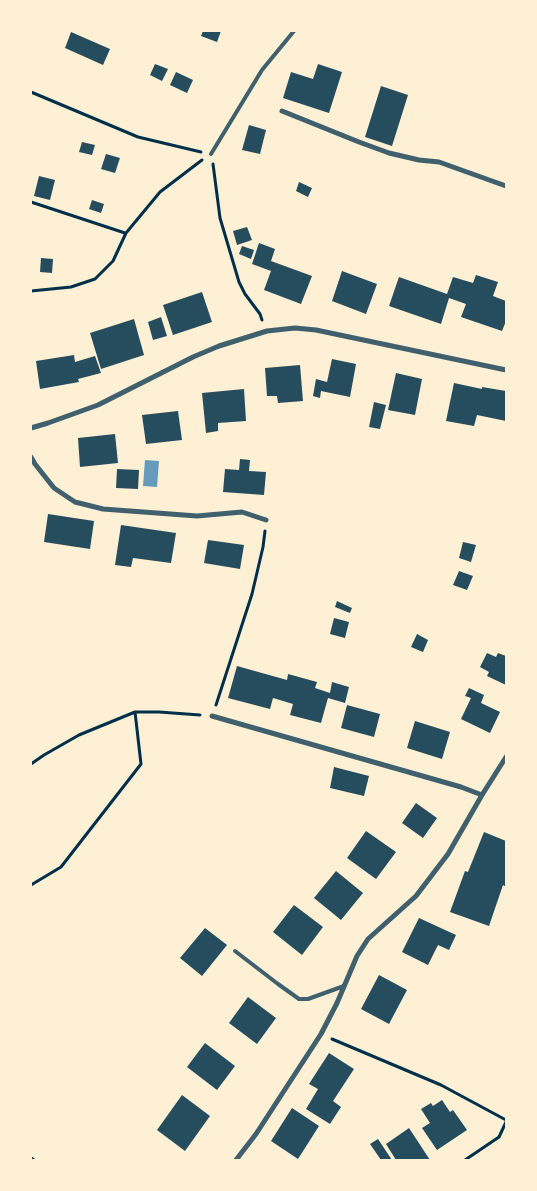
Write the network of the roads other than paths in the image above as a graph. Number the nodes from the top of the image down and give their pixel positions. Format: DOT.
graph roads {
  1 [pos="294,31"];
  2 [pos="282,111"];
  3 [pos="211,154"];
  4 [pos="506,186"];
  5 [pos="506,370"];
  6 [pos="31,428"];
  7 [pos="31,457"];
  8 [pos="266,520"];
  9 [pos="212,716"];
  10 [pos="506,757"];
  11 [pos="482,795"];
  12 [pos="235,951"];
  13 [pos="344,986"];
  14 [pos="236,1160"];
  1 -- 3 [label="lane"];
  2 -- 4 [label="street"];
  5 -- 6 [label="street"];
  7 -- 8 [label="street"];
  9 -- 11 [label="street"];
  10 -- 11 [label="street"];
  11 -- 13 [label="street"];
  12 -- 13 [label="lane"];
  13 -- 14 [label="street"];
}
